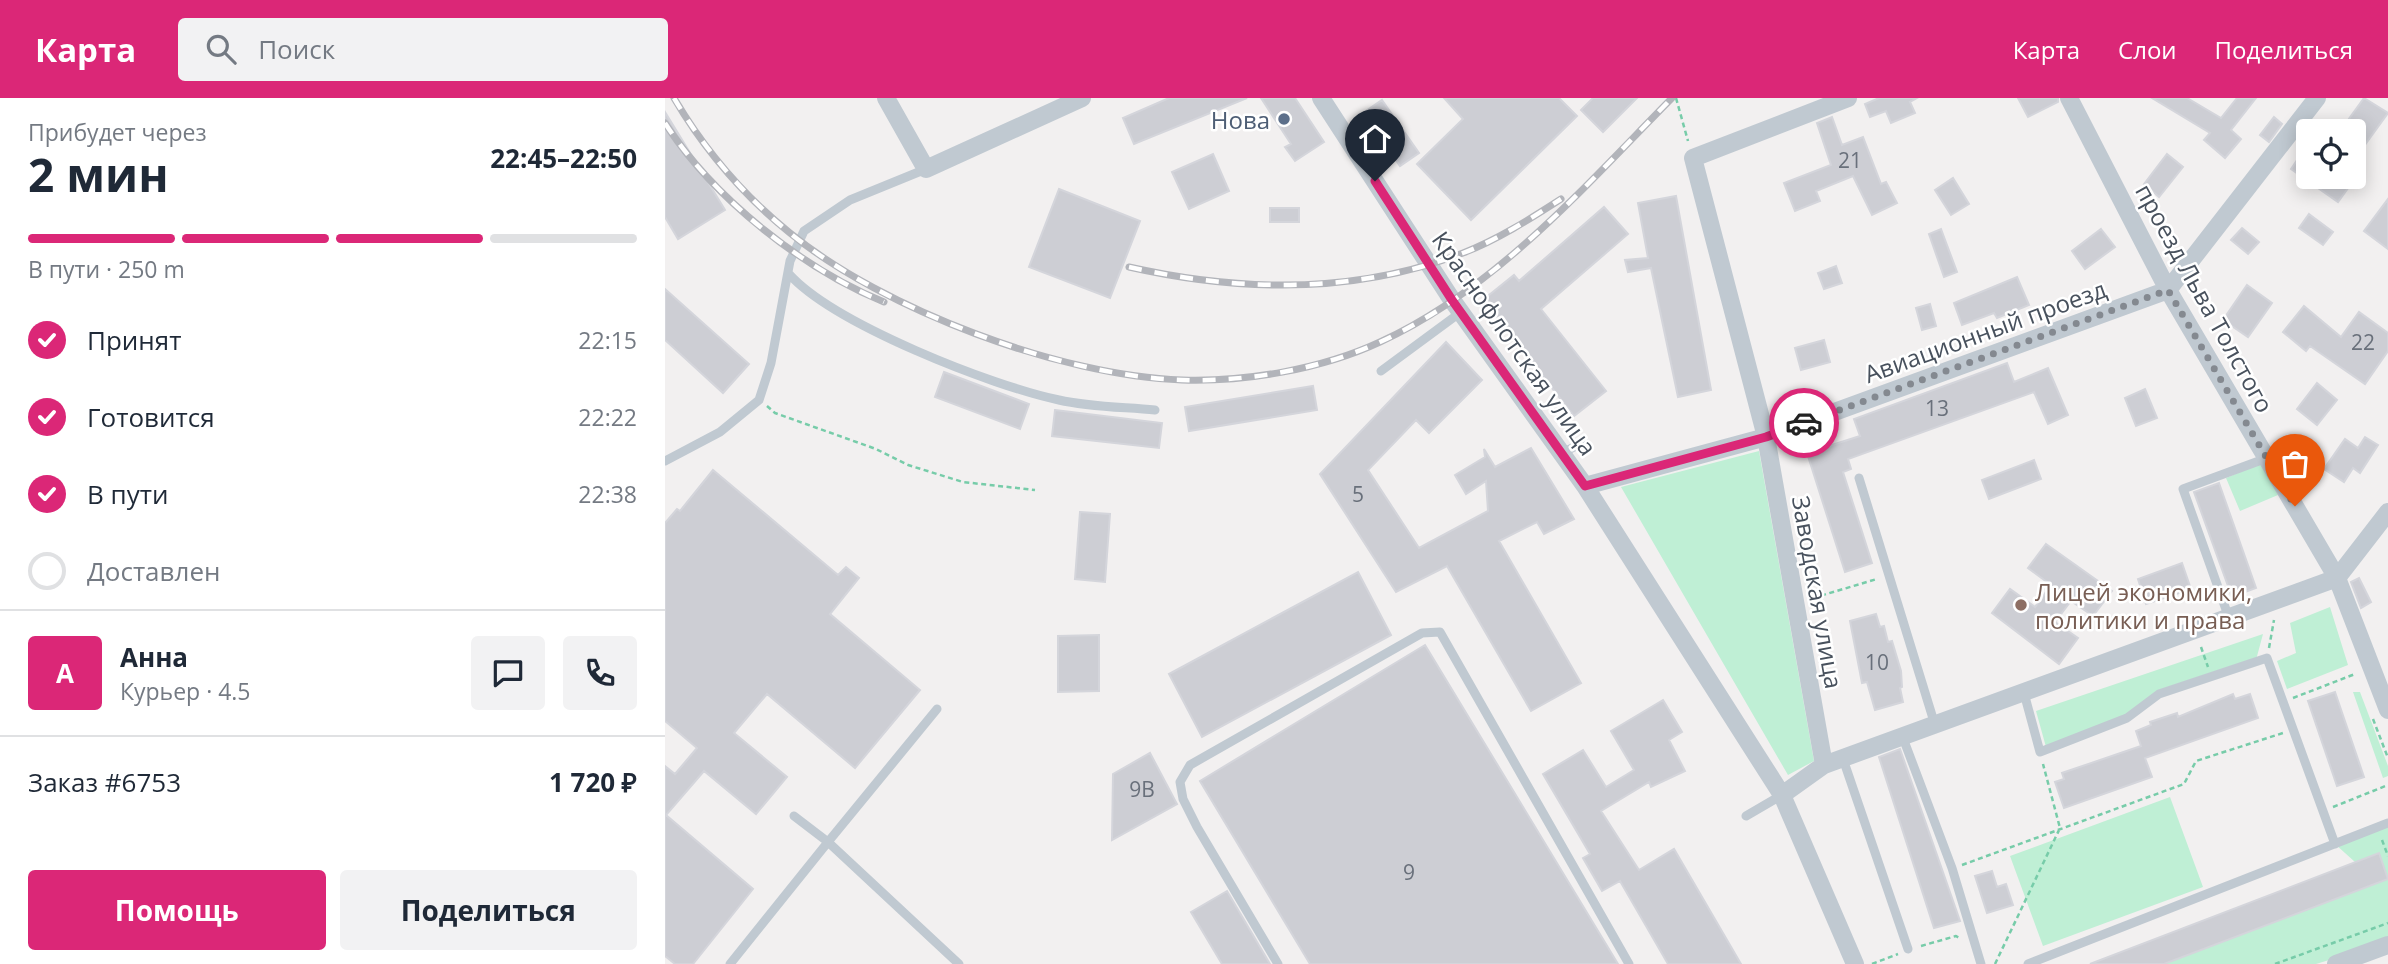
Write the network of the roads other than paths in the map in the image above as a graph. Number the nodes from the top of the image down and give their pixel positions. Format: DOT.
graph roads {
  1 [pos="886,98"];
  2 [pos="1082,98"];
  3 [pos="1321,98"];
  4 [pos="1849,98"];
  5 [pos="2069,98"];
  6 [pos="2316,98"];
  7 [pos="926,169"];
  8 [pos="789,274"];
  9 [pos="2168,290"];
  10 [pos="1461,312"];
  11 [pos="1381,370"];
  12 [pos="1155,410"];
  13 [pos="1766,437"];
  14 [pos="1584,442"];
  15 [pos="1562,453"];
  16 [pos="2267,458"];
  17 [pos="665,461"];
  18 [pos="1859,478"];
  19 [pos="1585,486"];
  20 [pos="2388,512"];
  21 [pos="2337,578"];
  22 [pos="2229,618"];
  23 [pos="2024,694"];
  24 [pos="937,709"];
  25 [pos="2379,711"];
  26 [pos="1935,726"];
  27 [pos="1903,738"];
  28 [pos="1843,760"];
  29 [pos="1824,765"];
  30 [pos="1782,794"];
  31 [pos="794,816"];
  32 [pos="1746,816"];
  33 [pos="2388,823"];
  34 [pos="828,842"];
  35 [pos="2335,844"];
  36 [pos="2388,945"];
  37 [pos="1908,949"];
  38 [pos="730,964"];
  39 [pos="959,964"];
  40 [pos="1278,964"];
  41 [pos="1629,964"];
  42 [pos="1855,964"];
  43 [pos="1981,964"];
  44 [pos="2028,964"];
  45 [pos="2336,964"];
  1 -- 7 [label="street"];
  2 -- 7 [label="street"];
  3 -- 10 [label="street, Краснофлотская улица"];
  4 -- 13 [label="street, Заводская улица"];
  5 -- 9 [label="street, проезд Льва Толстого"];
  6 -- 9 [label="street"];
  7 -- 8 [label="lane"];
  8 -- 12 [label="lane"];
  8 -- 17 [label="lane"];
  9 -- 13 [label="street, Авиационный проезд"];
  9 -- 16 [label="street, проезд Льва Толстого"];
  10 -- 11 [label="lane"];
  10 -- 15 [label="street, Краснофлотская улица"];
  13 -- 19 [label="street, Авиационный проезд"];
  13 -- 29 [label="street, Заводская улица"];
  14 -- 15 [label="lane"];
  15 -- 19 [label="street, Краснофлотская улица"];
  16 -- 21 [label="street, проезд Льва Толстого"];
  16 -- 22 [label="lane"];
  18 -- 26 [label="lane"];
  19 -- 30 [label="street, Краснофлотская улица"];
  20 -- 21 [label="street"];
  21 -- 22 [label="street"];
  21 -- 25 [label="street, проезд Льва Толстого"];
  22 -- 23 [label="street"];
  23 -- 26 [label="street"];
  23 -- 35 [label="lane"];
  24 -- 34 [label="lane"];
  26 -- 27 [label="street"];
  27 -- 28 [label="street"];
  27 -- 43 [label="lane"];
  28 -- 29 [label="street"];
  28 -- 37 [label="lane"];
  29 -- 30 [label="street"];
  30 -- 32 [label="lane"];
  30 -- 42 [label="street"];
  31 -- 34 [label="lane"];
  33 -- 35 [label="lane"];
  34 -- 38 [label="lane"];
  34 -- 39 [label="lane"];
  35 -- 44 [label="lane"];
  36 -- 45 [label="street"];
  40 -- 41 [label="lane"];
}
